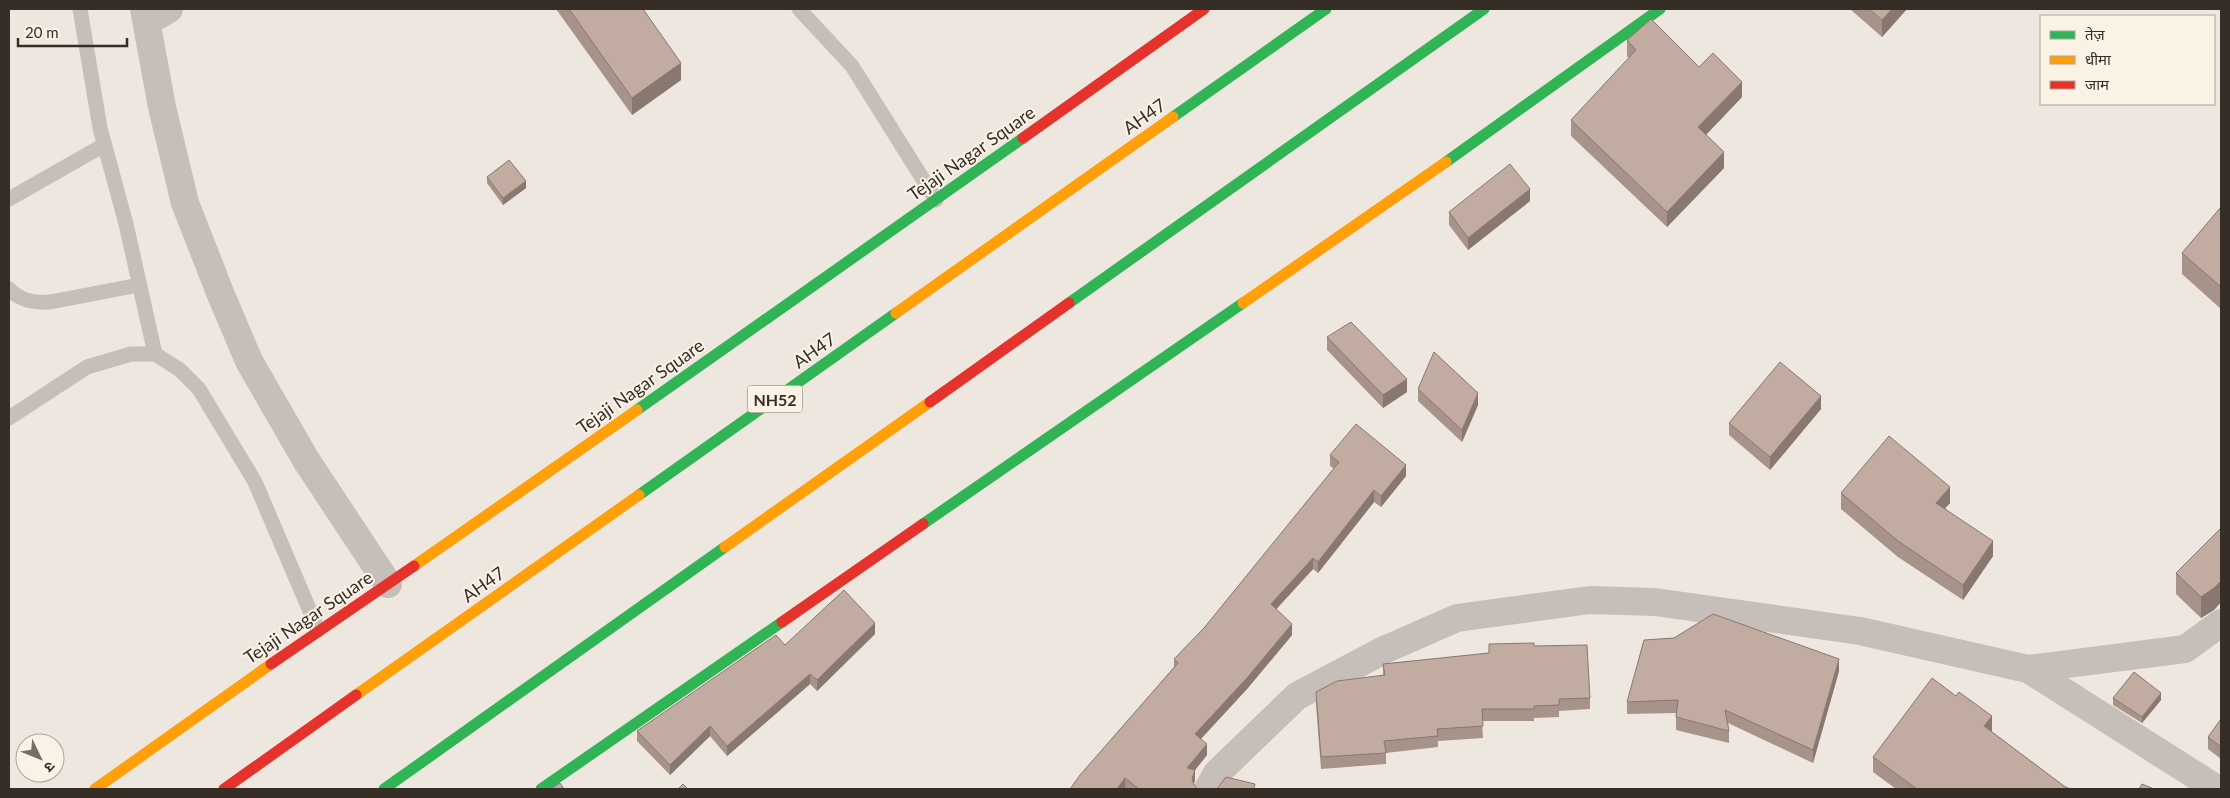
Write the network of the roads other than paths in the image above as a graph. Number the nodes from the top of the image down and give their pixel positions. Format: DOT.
graph roads {
  1 [pos="80,9"];
  2 [pos="799,9"];
  3 [pos="1204,9"];
  4 [pos="1326,9"];
  5 [pos="1484,9"];
  6 [pos="1660,9"];
  7 [pos="154,13"];
  8 [pos="104,146"];
  9 [pos="9,199"];
  10 [pos="936,200"];
  11 [pos="139,285"];
  12 [pos="9,289"];
  13 [pos="155,354"];
  14 [pos="9,418"];
  15 [pos="388,584"];
  16 [pos="2221,623"];
  17 [pos="318,630"];
  18 [pos="2028,669"];
  19 [pos="95,789"];
  20 [pos="224,789"];
  21 [pos="384,789"];
  22 [pos="541,789"];
  23 [pos="1208,789"];
  24 [pos="2217,789"];
  1 -- 8 [label="lane"];
  2 -- 10 [label="lane"];
  3 -- 10 [label="main road, Tejaji Nagar Square"];
  4 -- 20 [label="main road, AH47 / NH52"];
  5 -- 21 [label="main road"];
  6 -- 22 [label="main road"];
  7 -- 15 [label="street"];
  8 -- 9 [label="lane"];
  8 -- 11 [label="lane"];
  10 -- 15 [label="main road, Tejaji Nagar Square"];
  11 -- 12 [label="lane"];
  11 -- 13 [label="lane"];
  13 -- 14 [label="lane"];
  13 -- 17 [label="lane"];
  15 -- 17 [label="main road, Tejaji Nagar Square"];
  16 -- 18 [label="street"];
  17 -- 19 [label="main road, Tejaji Nagar Square"];
  18 -- 23 [label="street"];
  18 -- 24 [label="street"];
}
